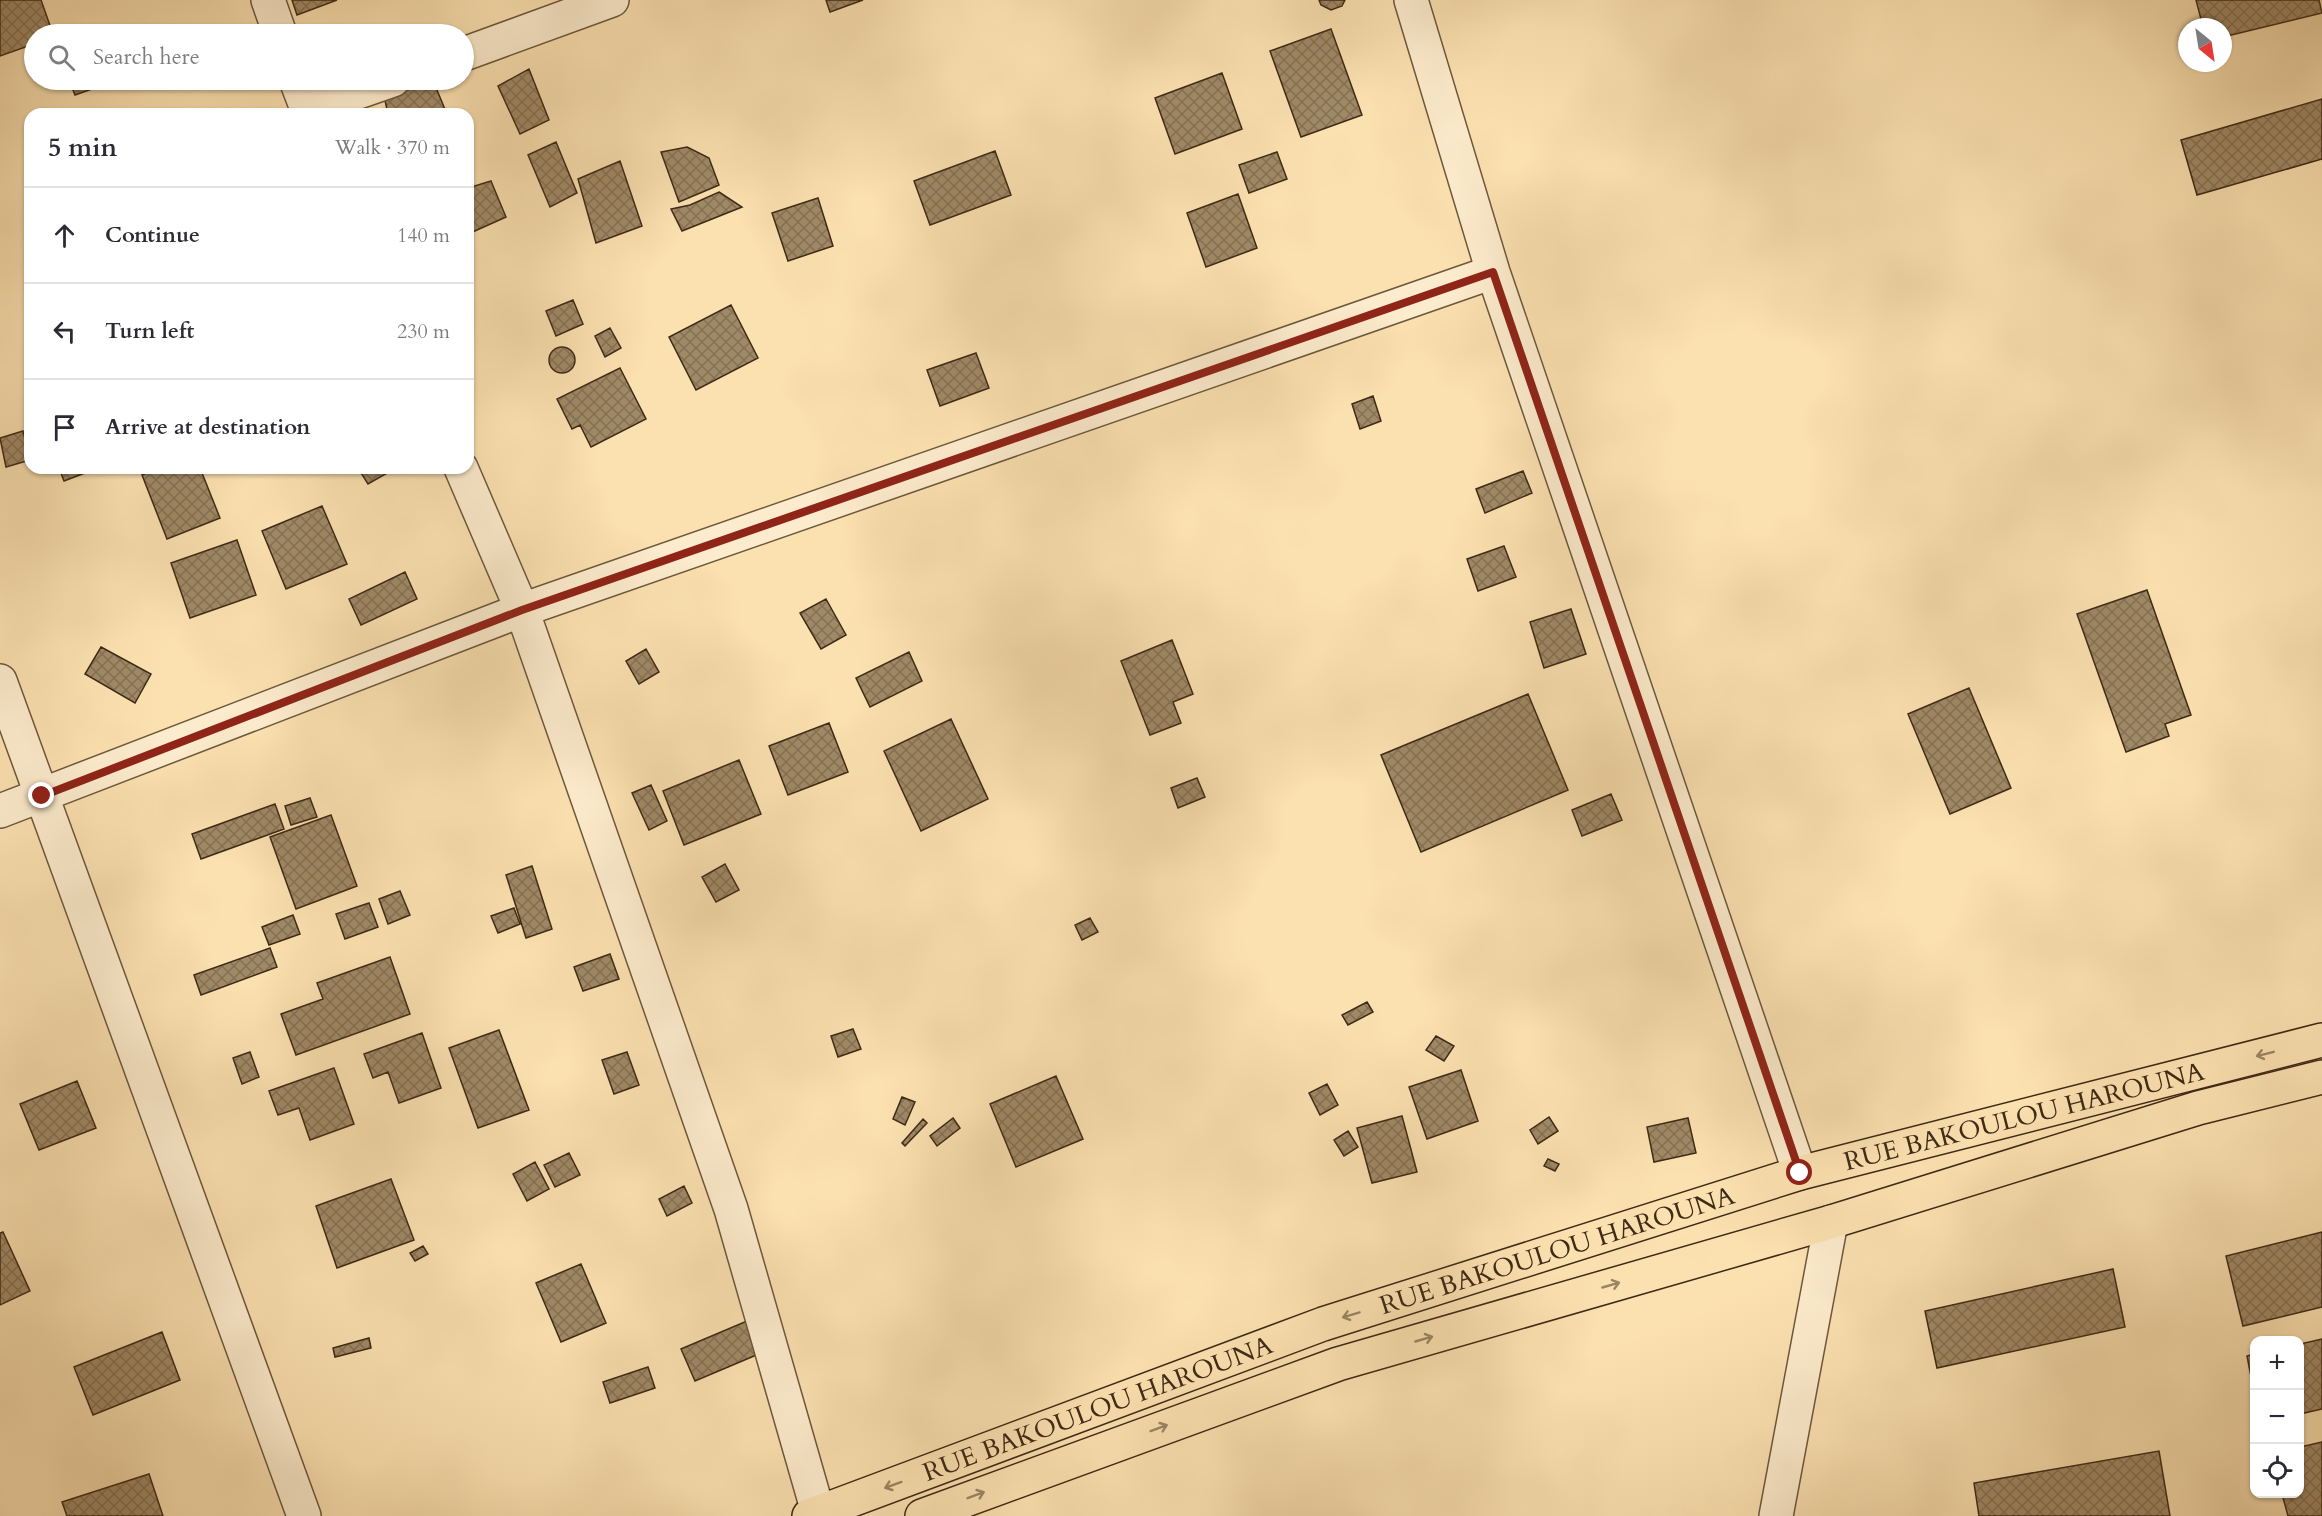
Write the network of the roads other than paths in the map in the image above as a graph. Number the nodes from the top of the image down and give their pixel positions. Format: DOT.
graph roads {
  1 [pos="268,0"];
  2 [pos="612,0"];
  3 [pos="1411,0"];
  4 [pos="276,24"];
  5 [pos="474,50"];
  6 [pos="300,90"];
  7 [pos="366,90"];
  8 [pos="306,108"];
  9 [pos="319,108"];
  10 [pos="1493,272"];
  11 [pos="464,474"];
  12 [pos="522,610"];
  13 [pos="0,681"];
  14 [pos="42,796"];
  15 [pos="0,812"];
  16 [pos="2322,1040"];
  17 [pos="2322,1077"];
  18 [pos="1800,1173"];
  19 [pos="1831,1222"];
  20 [pos="814,1514"];
  21 [pos="304,1516"];
  22 [pos="922,1516"];
  23 [pos="1776,1516"];
  1 -- 4 [label="street"];
  2 -- 5 [label="street"];
  3 -- 10 [label="street"];
  6 -- 8 [label="street"];
  7 -- 9 [label="street"];
  10 -- 12 [label="street"];
  10 -- 18 [label="street"];
  11 -- 12 [label="street"];
  12 -- 14 [label="street"];
  12 -- 20 [label="street"];
  13 -- 14 [label="street"];
  14 -- 15 [label="street"];
  14 -- 21 [label="street"];
  16 -- 18 [label="highway, RUE BAKOULOU HAROUNA, one-way"];
  17 -- 19 [label="highway, RUE BAKOULOU HAROUNA"];
  18 -- 20 [label="highway, RUE BAKOULOU HAROUNA, one-way"];
  22 -- 19 [label="highway, RUE BAKOULOU HAROUNA, one-way"];
  19 -- 23 [label="street"];
}
